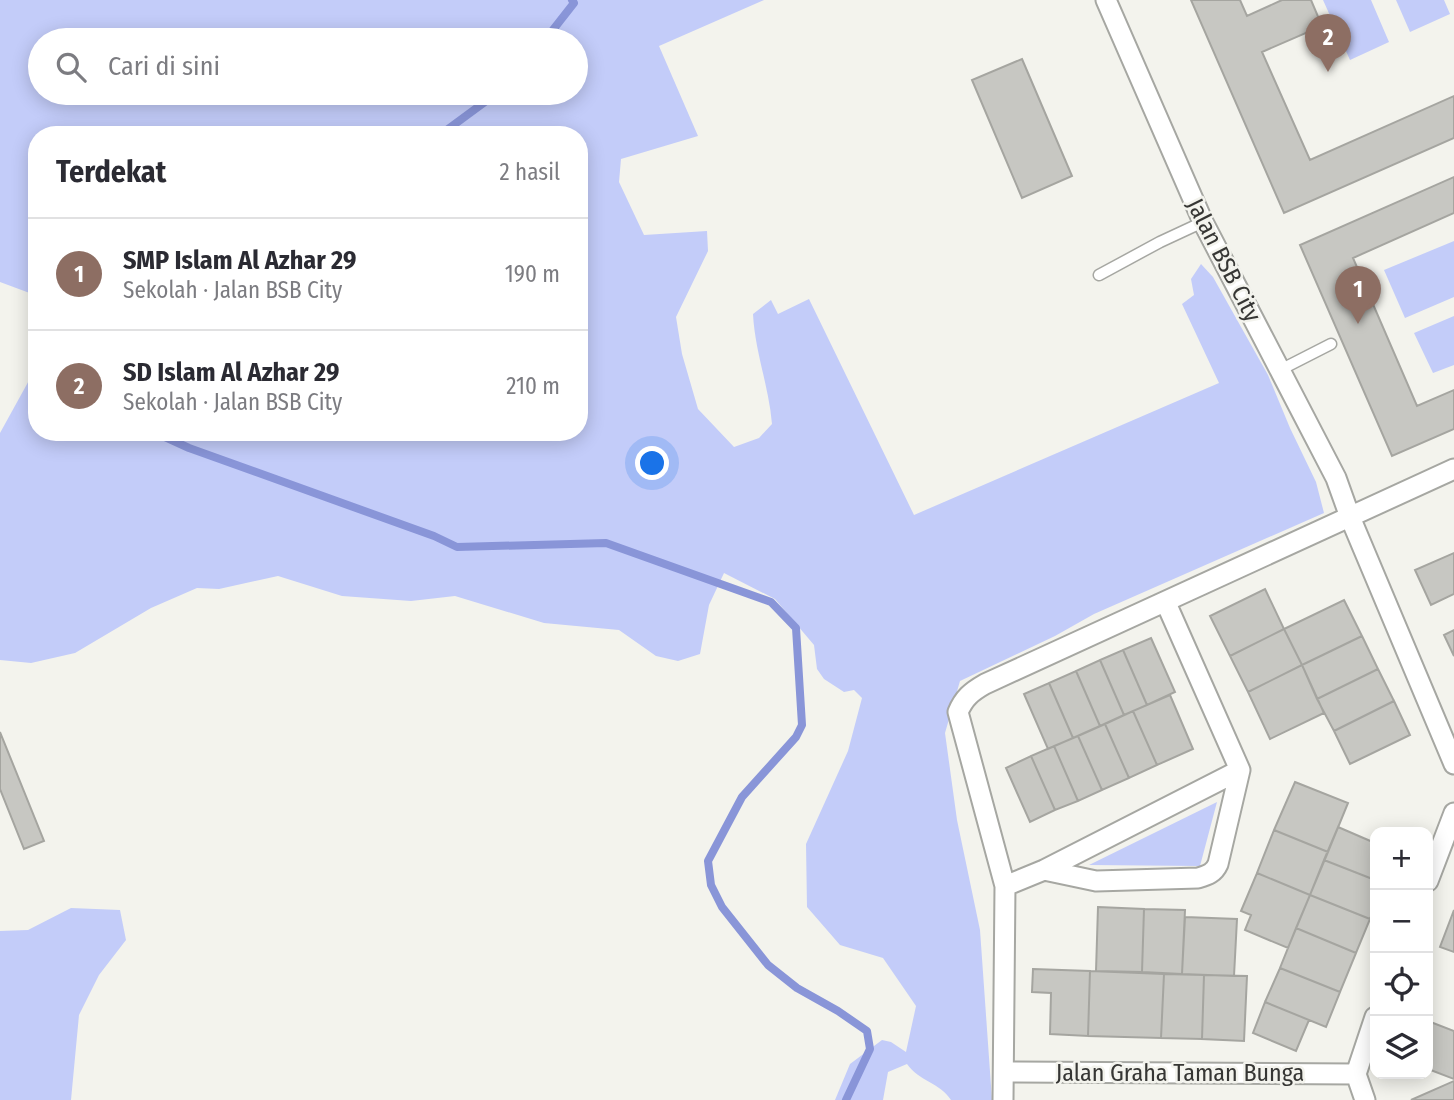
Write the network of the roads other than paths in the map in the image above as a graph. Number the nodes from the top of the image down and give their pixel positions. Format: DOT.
graph roads {
  1 [pos="1106,0"];
  2 [pos="1203,222"];
  3 [pos="1099,275"];
  4 [pos="1331,344"];
  5 [pos="1280,370"];
  6 [pos="1454,469"];
  7 [pos="1350,517"];
  8 [pos="1166,603"];
  9 [pos="1454,764"];
  10 [pos="1240,770"];
  11 [pos="1454,813"];
  12 [pos="1433,868"];
  13 [pos="1044,870"];
  14 [pos="1005,886"];
  15 [pos="1370,1032"];
  16 [pos="1005,1072"];
  17 [pos="1356,1074"];
  18 [pos="1003,1100"];
  19 [pos="1365,1100"];
  1 -- 2 [label="street, Jalan BSB City"];
  2 -- 3 [label="lane"];
  2 -- 5 [label="street, Jalan BSB City"];
  4 -- 5 [label="lane"];
  5 -- 7 [label="street, Jalan BSB City"];
  6 -- 7 [label="street"];
  7 -- 8 [label="street"];
  7 -- 9 [label="street"];
  8 -- 10 [label="street"];
  8 -- 14 [label="street"];
  10 -- 13 [label="street"];
  10 -- 13 [label="street"];
  11 -- 12 [label="street"];
  13 -- 14 [label="street"];
  14 -- 16 [label="street"];
  15 -- 17 [label="street"];
  16 -- 17 [label="street, Jalan Graha Taman Bunga"];
  16 -- 18 [label="street"];
  17 -- 19 [label="street"];
}
